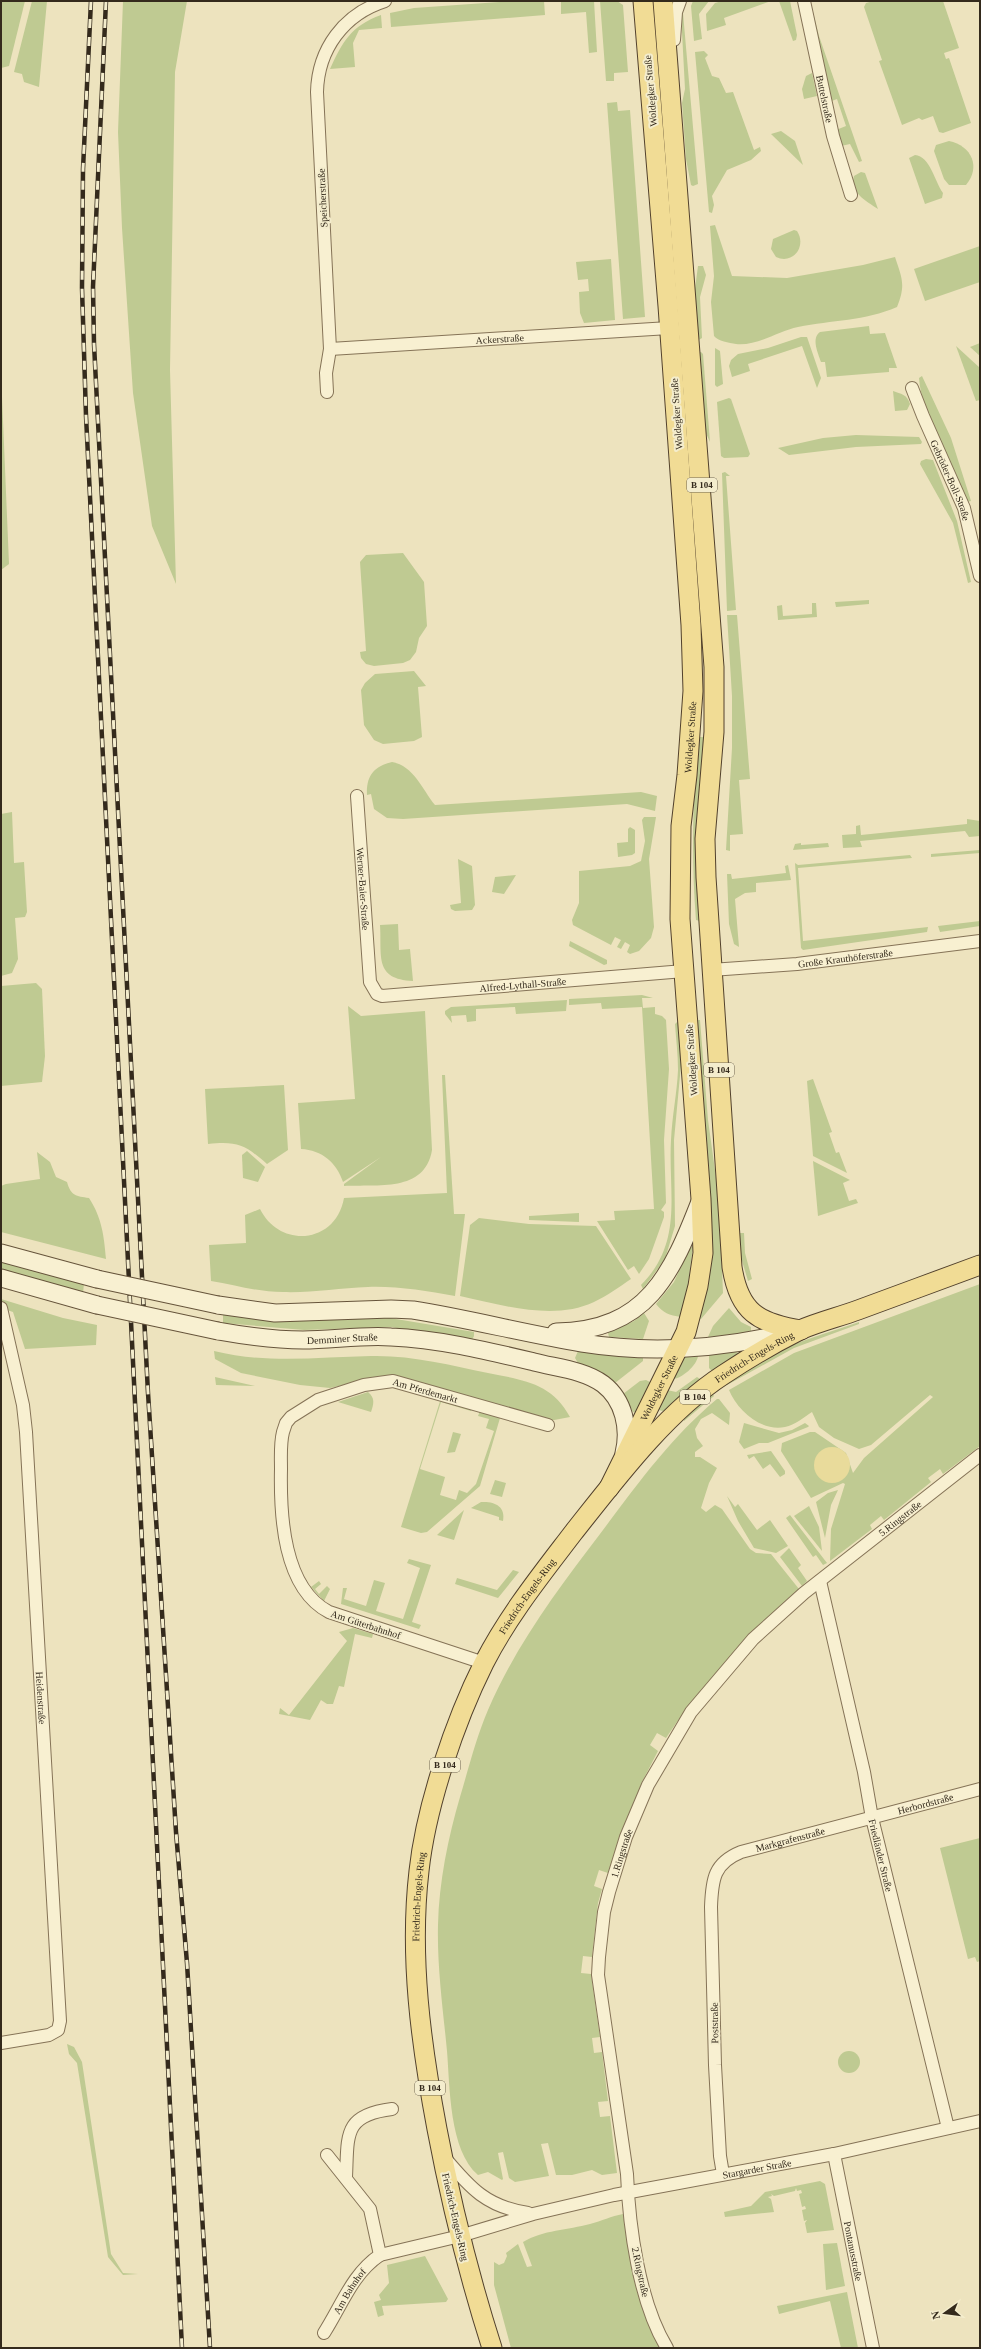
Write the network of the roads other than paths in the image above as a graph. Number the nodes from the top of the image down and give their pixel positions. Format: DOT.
graph roads {
  1 [pos="385,1"];
  2 [pos="662,1"];
  3 [pos="680,1"];
  4 [pos="804,1"];
  5 [pos="641,4"];
  6 [pos="668,77"];
  7 [pos="851,195"];
  8 [pos="670,328"];
  9 [pos="330,350"];
  10 [pos="912,388"];
  11 [pos="327,392"];
  12 [pos="980,576"];
  13 [pos="357,796"];
  14 [pos="980,941"];
  15 [pos="711,970"];
  16 [pos="684,971"];
  17 [pos="370,982"];
  18 [pos="701,1199"];
  19 [pos="1,1253"];
  20 [pos="980,1265"];
  21 [pos="1,1278"];
  22 [pos="741,1297"];
  23 [pos="1,1308"];
  24 [pos="801,1330"];
  25 [pos="526,1332"];
  26 [pos="678,1348"];
  27 [pos="286,1423"];
  28 [pos="548,1425"];
  29 [pos="980,1455"];
  30 [pos="623,1457"];
  31 [pos="608,1488"];
  32 [pos="820,1581"];
  33 [pos="484,1664"];
  34 [pos="980,1789"];
  35 [pos="872,1818"];
  36 [pos="716,1873"];
  37 [pos="1,2043"];
  38 [pos="392,2109"];
  39 [pos="980,2121"];
  40 [pos="948,2128"];
  41 [pos="834,2154"];
  42 [pos="327,2155"];
  43 [pos="442,2155"];
  44 [pos="723,2174"];
  45 [pos="346,2177"];
  46 [pos="628,2192"];
  47 [pos="533,2214"];
  48 [pos="460,2236"];
  49 [pos="380,2255"];
  50 [pos="324,2333"];
  51 [pos="492,2348"];
  52 [pos="667,2348"];
  53 [pos="873,2348"];
  1 -- 9 [label="street, Speicherstraße"];
  2 -- 6 [label="main road, Woldegker Straße / B 104"];
  3 -- 6 [label="street"];
  4 -- 7 [label="street, Buttelstraße"];
  5 -- 8 [label="main road, Woldegker Straße / B 104"];
  6 -- 15 [label="main road, Woldegker Straße / B 104"];
  8 -- 9 [label="street, Ackerstraße"];
  8 -- 16 [label="main road, Woldegker Straße / B 104"];
  9 -- 11 [label="street, Speicherstraße"];
  10 -- 12 [label="street, Gebrüder-Boll-Straße"];
  13 -- 17 [label="street, Werner-Baier-Straße"];
  14 -- 15 [label="street, Große Krauthöferstraße"];
  15 -- 16 [label="main road"];
  15 -- 22 [label="main road, Woldegker Straße / B 104"];
  16 -- 17 [label="street, Alfred-Lythall-Straße"];
  16 -- 18 [label="main road, Woldegker Straße / B 104"];
  18 -- 25 [label="main road"];
  18 -- 26 [label="main road, Woldegker Straße / B 104"];
  19 -- 25 [label="main road, bridge"];
  20 -- 24 [label="main road, Friedrich-Engels-Ring"];
  21 -- 30 [label="main road, Demminer Straße, bridge"];
  22 -- 24 [label="main road, Friedrich-Engels-Ring / B 104"];
  23 -- 37 [label="street, Heidenstraße"];
  24 -- 26 [label="main road, Friedrich-Engels-Ring"];
  24 -- 31 [label="main road, Friedrich-Engels-Ring / B 104"];
  25 -- 26 [label="main road"];
  26 -- 30 [label="main road, Woldegker Straße / B 104"];
  27 -- 28 [label="street, Am Pferdemarkt"];
  27 -- 33 [label="street, Am Güterbahnhof"];
  29 -- 32 [label="street, 5.Ringstraße"];
  30 -- 31 [label="main road, Friedrich-Engels-Ring / B 104"];
  31 -- 33 [label="main road, Friedrich-Engels-Ring / B 104"];
  32 -- 35 [label="street, Friedländer Straße"];
  32 -- 46 [label="street, 1.Ringstraße"];
  33 -- 43 [label="main road, Friedrich-Engels-Ring / B 104"];
  34 -- 35 [label="street, Herbordstraße"];
  35 -- 36 [label="street, Markgrafenstraße"];
  35 -- 40 [label="street, Friedländer Straße"];
  36 -- 44 [label="street, Poststraße"];
  38 -- 45 [label="street"];
  39 -- 40 [label="street, Stargarder Straße"];
  40 -- 41 [label="street, Stargarder Straße"];
  41 -- 44 [label="street, Stargarder Straße"];
  41 -- 53 [label="street, Pontanusstraße"];
  42 -- 45 [label="street"];
  43 -- 47 [label="street, Stargarder Straße"];
  43 -- 48 [label="main road, Friedrich-Engels-Ring / B 104"];
  44 -- 46 [label="street, Stargarder Straße"];
  45 -- 49 [label="street"];
  46 -- 47 [label="street, Stargarder Straße"];
  46 -- 52 [label="street, 2.Ringstraße"];
  47 -- 48 [label="street, Stargarder Straße"];
  48 -- 49 [label="street, Am Bahnhof"];
  48 -- 51 [label="main road, Friedrich-Engels-Ring / B 104"];
  49 -- 50 [label="street, Am Bahnhof"];
}
